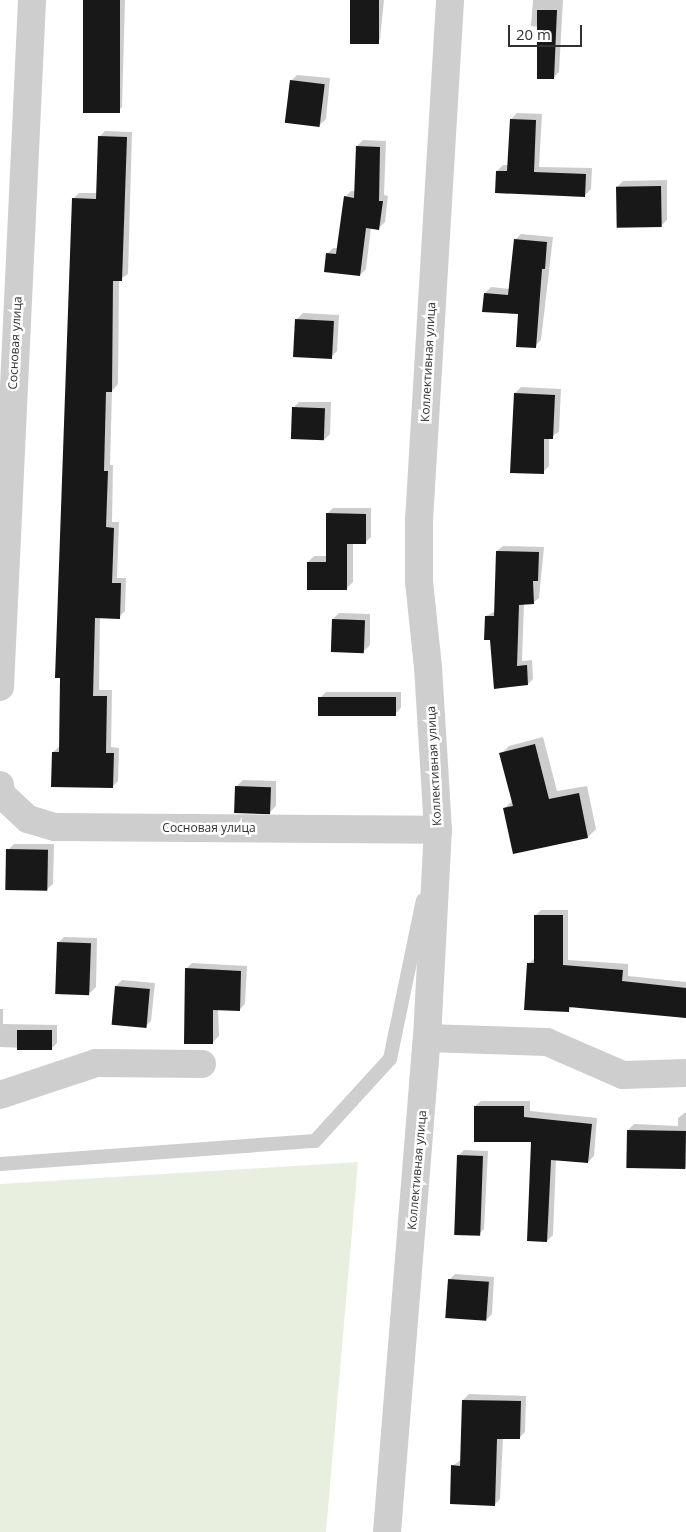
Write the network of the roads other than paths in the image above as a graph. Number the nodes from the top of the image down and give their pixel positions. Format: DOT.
graph roads {
  1 [pos="32,0"];
  2 [pos="450,0"];
  3 [pos="0,687"];
  4 [pos="0,791"];
  5 [pos="438,830"];
  6 [pos="427,1038"];
  7 [pos="202,1064"];
  8 [pos="686,1073"];
  9 [pos="0,1095"];
  10 [pos="0,1164"];
  11 [pos="387,1532"];
  1 -- 3 [label="street, Сосновая улица"];
  2 -- 5 [label="street, Коллективная улица"];
  4 -- 5 [label="street, Сосновая улица"];
  5 -- 6 [label="street, Коллективная улица"];
  5 -- 10 [label="lane"];
  6 -- 8 [label="street"];
  6 -- 11 [label="street, Коллективная улица"];
  7 -- 9 [label="street"];
}
